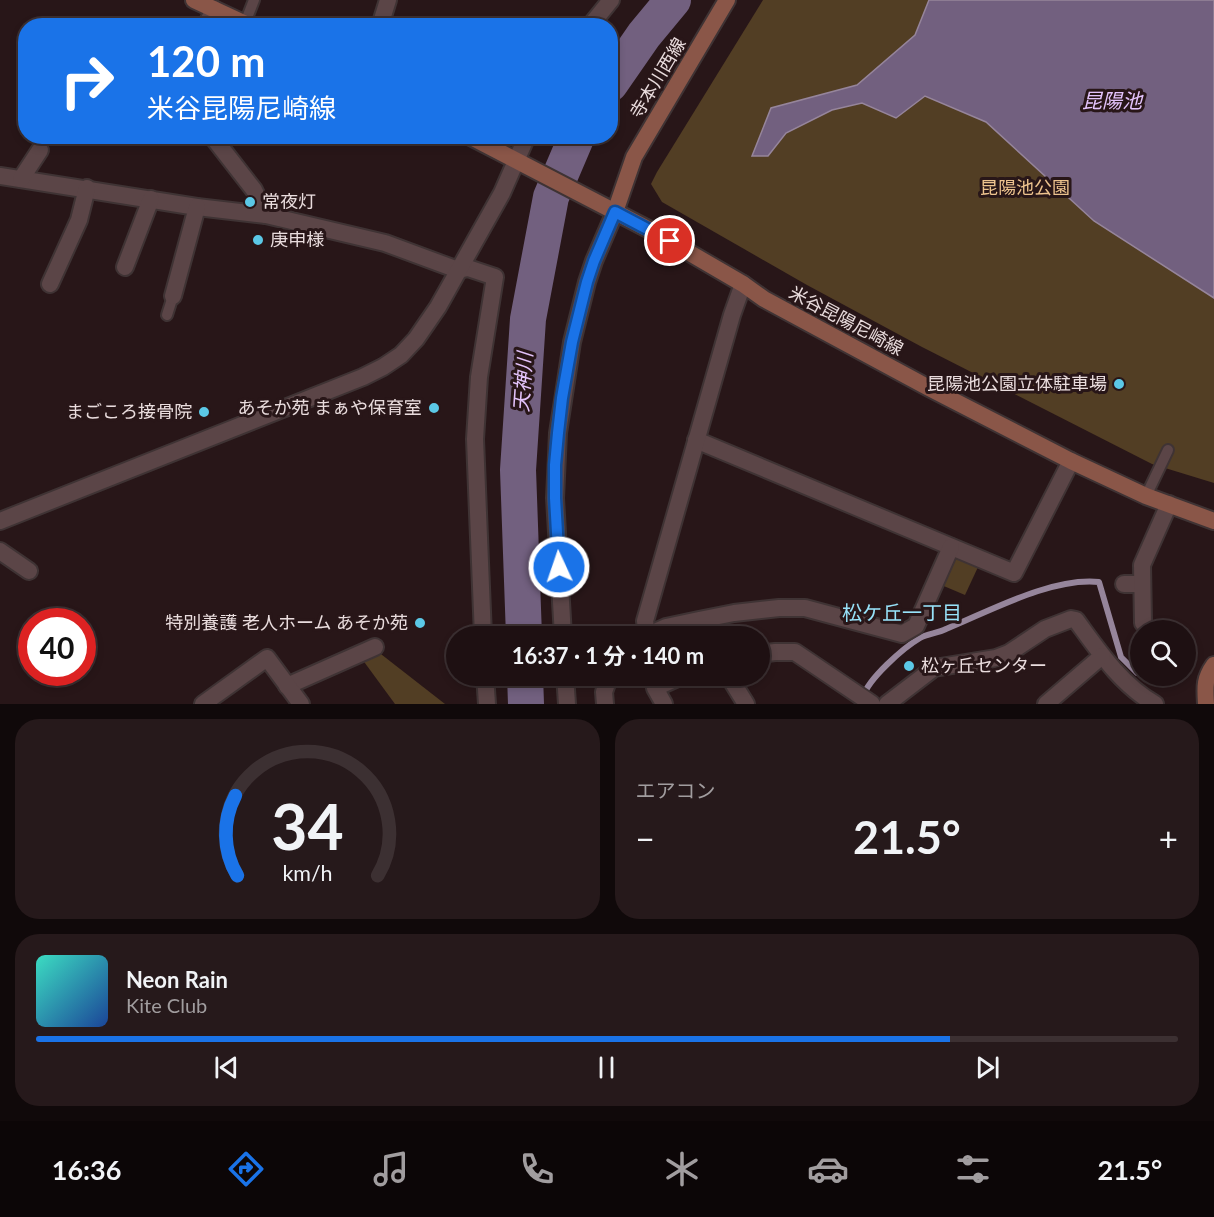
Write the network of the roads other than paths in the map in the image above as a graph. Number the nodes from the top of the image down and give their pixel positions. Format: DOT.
graph roads {
  1 [pos="196,0"];
  2 [pos="254,0"];
  3 [pos="388,0"];
  4 [pos="611,0"];
  5 [pos="727,0"];
  6 [pos="214,9"];
  7 [pos="210,18"];
  8 [pos="234,18"];
  9 [pos="250,18"];
  10 [pos="382,18"];
  11 [pos="596,18"];
  12 [pos="218,144"];
  13 [pos="484,144"];
  14 [pos="526,144"];
  15 [pos="40,150"];
  16 [pos="523,165"];
  17 [pos="0,176"];
  18 [pos="21,179"];
  19 [pos="87,188"];
  20 [pos="151,199"];
  21 [pos="197,207"];
  22 [pos="615,212"];
  23 [pos="266,216"];
  24 [pos="125,267"];
  25 [pos="458,270"];
  26 [pos="50,284"];
  27 [pos="743,284"];
  28 [pos="172,296"];
  29 [pos="167,315"];
  30 [pos="696,440"];
  31 [pos="1168,450"];
  32 [pos="1071,461"];
  33 [pos="1146,496"];
  34 [pos="1169,504"];
  35 [pos="0,521"];
  36 [pos="1214,521"];
  37 [pos="951,547"];
  38 [pos="0,551"];
  39 [pos="29,571"];
  40 [pos="1124,584"];
  41 [pos="1142,584"];
  42 [pos="1143,620"];
  43 [pos="483,626"];
  44 [pos="562,626"];
  45 [pos="645,626"];
  46 [pos="671,626"];
  47 [pos="375,647"];
  48 [pos="770,653"];
  49 [pos="1102,656"];
  50 [pos="1214,665"];
  51 [pos="287,686"];
  52 [pos="485,686"];
  53 [pos="566,686"];
  54 [pos="606,686"];
  55 [pos="659,686"];
  56 [pos="735,686"];
  57 [pos="203,704"];
  58 [pos="302,704"];
  59 [pos="486,704"];
  60 [pos="567,704"];
  61 [pos="605,704"];
  62 [pos="664,704"];
  63 [pos="746,704"];
  64 [pos="872,704"];
  65 [pos="887,704"];
  66 [pos="1046,704"];
  67 [pos="1155,704"];
  68 [pos="1206,704"];
  1 -- 6 [label="main road"];
  2 -- 9 [label="lane"];
  3 -- 10 [label="street"];
  4 -- 11 [label="street"];
  5 -- 22 [label="main road, 寺本川西線"];
  6 -- 7 [label="street"];
  6 -- 8 [label="main road"];
  12 -- 23 [label="street"];
  13 -- 16 [label="main road, 米谷昆陽尼崎線"];
  14 -- 16 [label="street"];
  15 -- 18 [label="street"];
  16 -- 22 [label="main road, 米谷昆陽尼崎線"];
  16 -- 25 [label="street"];
  17 -- 18 [label="street"];
  18 -- 19 [label="street"];
  19 -- 20 [label="street"];
  19 -- 26 [label="street"];
  20 -- 21 [label="street"];
  20 -- 24 [label="street"];
  21 -- 23 [label="street"];
  21 -- 28 [label="street"];
  22 -- 27 [label="main road, 米谷昆陽尼崎線"];
  22 -- 44 [label="street"];
  23 -- 25 [label="street"];
  25 -- 35 [label="street"];
  25 -- 43 [label="street"];
  27 -- 30 [label="street"];
  27 -- 32 [label="main road, 米谷昆陽尼崎線"];
  28 -- 29 [label="lane"];
  30 -- 37 [label="street"];
  30 -- 45 [label="street"];
  31 -- 33 [label="lane"];
  32 -- 33 [label="main road, 米谷昆陽尼崎線"];
  32 -- 37 [label="street"];
  33 -- 34 [label="main road, 米谷昆陽尼崎線"];
  34 -- 36 [label="main road, 米谷昆陽尼崎線"];
  34 -- 41 [label="street"];
  37 -- 46 [label="street"];
  38 -- 39 [label="street"];
  40 -- 41 [label="street"];
  41 -- 42 [label="street"];
  47 -- 51 [label="street"];
  48 -- 64 [label="street"];
  49 -- 65 [label="street"];
  49 -- 66 [label="street"];
  49 -- 67 [label="street"];
  50 -- 68 [label="main road"];
  51 -- 57 [label="street"];
  51 -- 58 [label="street"];
  52 -- 59 [label="street"];
  53 -- 60 [label="street"];
  54 -- 61 [label="street"];
  55 -- 62 [label="street"];
  56 -- 63 [label="street"];
}
